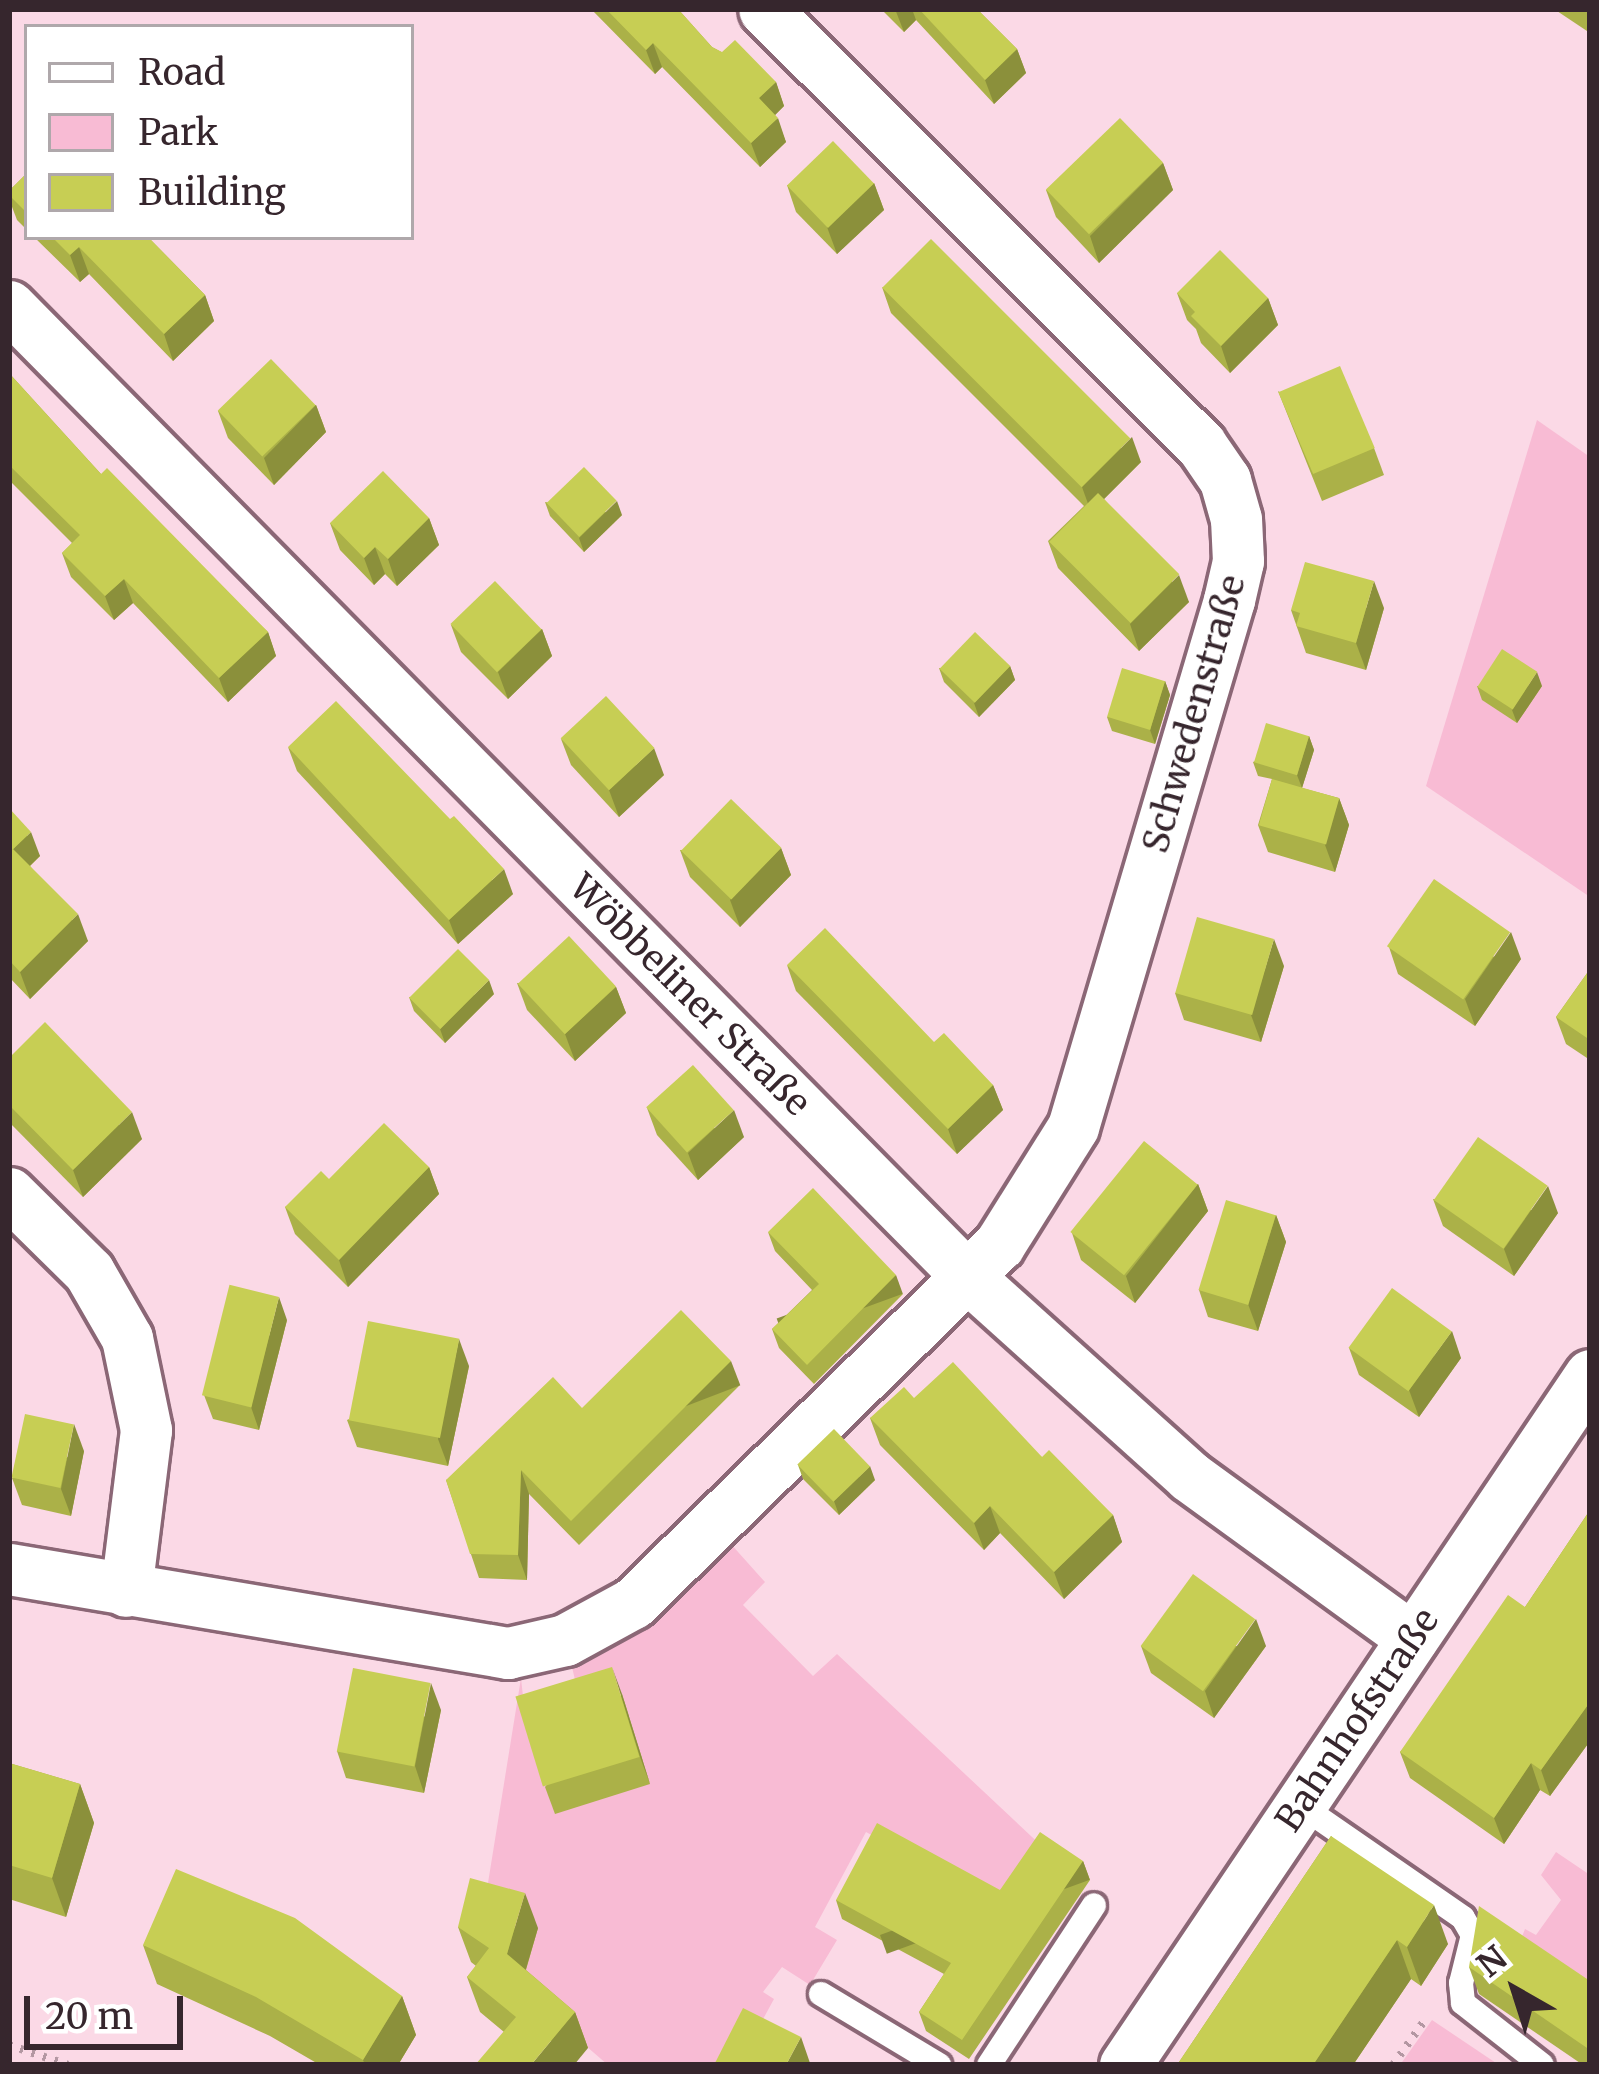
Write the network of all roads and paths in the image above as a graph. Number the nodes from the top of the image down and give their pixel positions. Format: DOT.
graph roads {
  1 [pos="764,9"];
  2 [pos="9,306"];
  3 [pos="9,1193"];
  4 [pos="967,1275"];
  5 [pos="1590,1375"];
  6 [pos="9,1570"];
  7 [pos="126,1591"];
  8 [pos="1412,1638"];
  9 [pos="1300,1805"];
  10 [pos="1094,1905"];
  11 [pos="821,1994"];
  12 [pos="9,2045"];
  13 [pos="68,2065"];
  14 [pos="939,2065"];
  15 [pos="989,2065"];
  16 [pos="1125,2065"];
  17 [pos="1542,2065"];
  1 -- 4 [label="street, Schwedenstraße"];
  2 -- 4 [label="street, Wöbbeliner Straße"];
  3 -- 7 [label="street"];
  4 -- 7 [label="street, Schwedenstraße"];
  4 -- 8 [label="street, Wöbbeliner Straße"];
  5 -- 8 [label="street, Bahnhofstraße"];
  6 -- 7 [label="street, Schwedenstraße"];
  8 -- 9 [label="street, Bahnhofstraße"];
  9 -- 16 [label="street, Bahnhofstraße"];
  9 -- 17 [label="lane"];
  10 -- 15 [label="lane"];
  11 -- 14 [label="lane"];
  12 -- 13 [label="path"];
}
